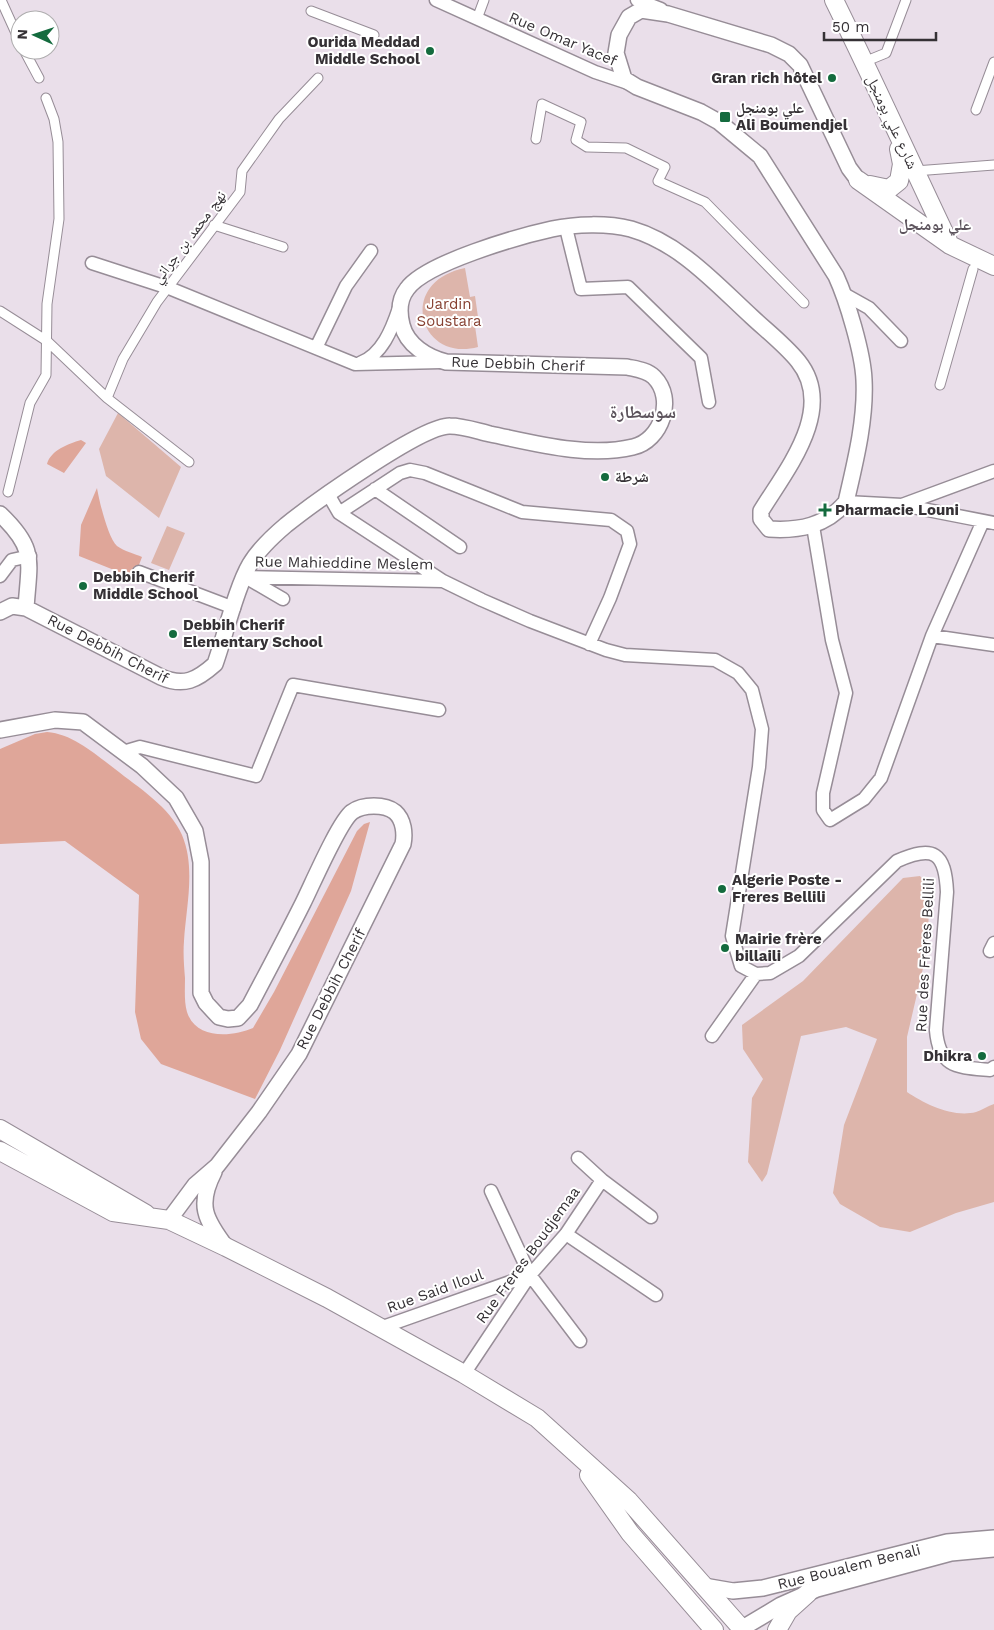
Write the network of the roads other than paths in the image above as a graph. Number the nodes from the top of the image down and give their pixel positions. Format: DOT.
graph roads {
  1 [pos="1,0"];
  2 [pos="436,0"];
  3 [pos="484,0"];
  4 [pos="638,0"];
  5 [pos="834,0"];
  6 [pos="906,0"];
  7 [pos="311,11"];
  8 [pos="477,19"];
  9 [pos="10,20"];
  10 [pos="732,33"];
  11 [pos="374,35"];
  12 [pos="29,60"];
  13 [pos="864,62"];
  14 [pos="993,67"];
  15 [pos="39,78"];
  16 [pos="318,78"];
  17 [pos="638,87"];
  18 [pos="46,98"];
  19 [pos="976,110"];
  20 [pos="897,136"];
  21 [pos="536,139"];
  22 [pos="994,165"];
  23 [pos="915,171"];
  24 [pos="858,180"];
  25 [pos="214,226"];
  26 [pos="566,228"];
  27 [pos="950,245"];
  28 [pos="283,247"];
  29 [pos="371,251"];
  30 [pos="92,263"];
  31 [pos="994,266"];
  32 [pos="973,270"];
  33 [pos="168,288"];
  34 [pos="844,294"];
  35 [pos="402,298"];
  36 [pos="804,303"];
  37 [pos="0,311"];
  38 [pos="901,340"];
  39 [pos="47,341"];
  40 [pos="316,348"];
  41 [pos="446,362"];
  42 [pos="356,364"];
  43 [pos="940,385"];
  44 [pos="108,398"];
  45 [pos="708,402"];
  46 [pos="190,462"];
  47 [pos="994,471"];
  48 [pos="375,489"];
  49 [pos="8,492"];
  50 [pos="328,494"];
  51 [pos="846,502"];
  52 [pos="902,506"];
  53 [pos="338,512"];
  54 [pos="0,514"];
  55 [pos="988,522"];
  56 [pos="813,526"];
  57 [pos="460,547"];
  58 [pos="30,556"];
  59 [pos="139,572"];
  60 [pos="0,576"];
  61 [pos="245,577"];
  62 [pos="443,581"];
  63 [pos="283,599"];
  64 [pos="26,608"];
  65 [pos="234,608"];
  66 [pos="0,612"];
  67 [pos="932,636"];
  68 [pos="589,644"];
  69 [pos="994,645"];
  70 [pos="439,710"];
  71 [pos="0,730"];
  72 [pos="123,752"];
  73 [pos="756,974"];
  74 [pos="712,1036"];
  75 [pos="994,1067"];
  76 [pos="0,1129"];
  77 [pos="0,1151"];
  78 [pos="578,1158"];
  79 [pos="217,1166"];
  80 [pos="602,1180"];
  81 [pos="491,1191"];
  82 [pos="148,1216"];
  83 [pos="651,1217"];
  84 [pos="169,1220"];
  85 [pos="566,1234"];
  86 [pos="226,1247"];
  87 [pos="530,1275"];
  88 [pos="656,1295"];
  89 [pos="380,1328"];
  90 [pos="580,1341"];
  91 [pos="464,1374"];
  92 [pos="573,1452"];
  93 [pos="994,1538"];
  94 [pos="994,1549"];
  95 [pos="704,1586"];
  96 [pos="808,1593"];
  97 [pos="742,1629"];
  98 [pos="714,1630"];
  99 [pos="777,1630"];
  1 -- 9 [label="street"];
  2 -- 8 [label="street, Rue Omar Yacef"];
  3 -- 8 [label="street"];
  4 -- 10 [label="street"];
  5 -- 13 [label="main road, شارع علي بومنجل"];
  6 -- 13 [label="street"];
  7 -- 11 [label="street"];
  8 -- 17 [label="street, Rue Omar Yacef"];
  10 -- 17 [label="street"];
  10 -- 24 [label="street"];
  12 -- 15 [label="street"];
  13 -- 20 [label="main road, شارع علي بومنجل"];
  14 -- 19 [label="street"];
  16 -- 25 [label="street, نهج محمد بن جراني"];
  17 -- 34 [label="street"];
  18 -- 39 [label="street"];
  20 -- 23 [label="main road, شارع علي بومنجل"];
  20 -- 24 [label="main road"];
  21 -- 36 [label="street"];
  22 -- 23 [label="street"];
  23 -- 27 [label="main road, شارع علي بومنجل"];
  24 -- 27 [label="main road"];
  25 -- 28 [label="street"];
  25 -- 33 [label="street, نهج محمد بن جراني"];
  26 -- 35 [label="street"];
  26 -- 45 [label="street"];
  26 -- 56 [label="street"];
  27 -- 31 [label="main road"];
  29 -- 40 [label="street"];
  30 -- 33 [label="street"];
  32 -- 43 [label="street"];
  33 -- 40 [label="street"];
  33 -- 44 [label="street, نهج محمد بن جراني"];
  34 -- 38 [label="street"];
  34 -- 51 [label="street"];
  35 -- 41 [label="street, Rue Debbih Cherif"];
  35 -- 42 [label="street"];
  37 -- 39 [label="street"];
  39 -- 44 [label="street"];
  39 -- 49 [label="street"];
  40 -- 42 [label="street"];
  41 -- 42 [label="street"];
  41 -- 50 [label="street, Rue Debbih Cherif"];
  44 -- 46 [label="street"];
  47 -- 52 [label="street"];
  48 -- 53 [label="street"];
  48 -- 57 [label="street"];
  48 -- 68 [label="street"];
  50 -- 53 [label="street"];
  50 -- 61 [label="street, Rue Debbih Cherif"];
  51 -- 52 [label="street"];
  51 -- 56 [label="street"];
  52 -- 55 [label="street"];
  53 -- 62 [label="street"];
  54 -- 58 [label="street"];
  55 -- 67 [label="street"];
  56 -- 67 [label="street"];
  58 -- 60 [label="street"];
  58 -- 64 [label="street"];
  59 -- 65 [label="street"];
  61 -- 62 [label="street, Rue Mahieddine Meslem"];
  61 -- 63 [label="street"];
  61 -- 65 [label="street, Rue Debbih Cherif"];
  62 -- 68 [label="street"];
  64 -- 65 [label="street, Rue Debbih Cherif"];
  64 -- 66 [label="street"];
  67 -- 69 [label="street"];
  68 -- 73 [label="street"];
  70 -- 72 [label="street"];
  71 -- 72 [label="street, Rue Debbih Cherif"];
  72 -- 79 [label="street, Rue Debbih Cherif"];
  73 -- 74 [label="street"];
  73 -- 75 [label="street, Rue des Frères Bellili"];
  76 -- 82 [label="main road"];
  77 -- 82 [label="main road"];
  78 -- 80 [label="street"];
  79 -- 84 [label="street, Rue Debbih Cherif"];
  79 -- 86 [label="street, Rue Debbih Cherif"];
  80 -- 83 [label="street"];
  80 -- 85 [label="street, Rue Freres Boudjemaa"];
  81 -- 87 [label="street"];
  82 -- 84 [label="main road"];
  84 -- 86 [label="main road"];
  85 -- 87 [label="street, Rue Freres Boudjemaa"];
  85 -- 88 [label="street"];
  86 -- 89 [label="main road"];
  87 -- 89 [label="street, Rue Said Iloul"];
  87 -- 90 [label="street"];
  87 -- 91 [label="street, Rue Freres Boudjemaa"];
  89 -- 91 [label="main road"];
  91 -- 92 [label="main road"];
  92 -- 95 [label="main road"];
  92 -- 98 [label="main road"];
  93 -- 95 [label="street, Rue Boualem Benali"];
  94 -- 96 [label="street"];
  95 -- 97 [label="main road"];
  96 -- 97 [label="street"];
  96 -- 99 [label="main road"];
}
